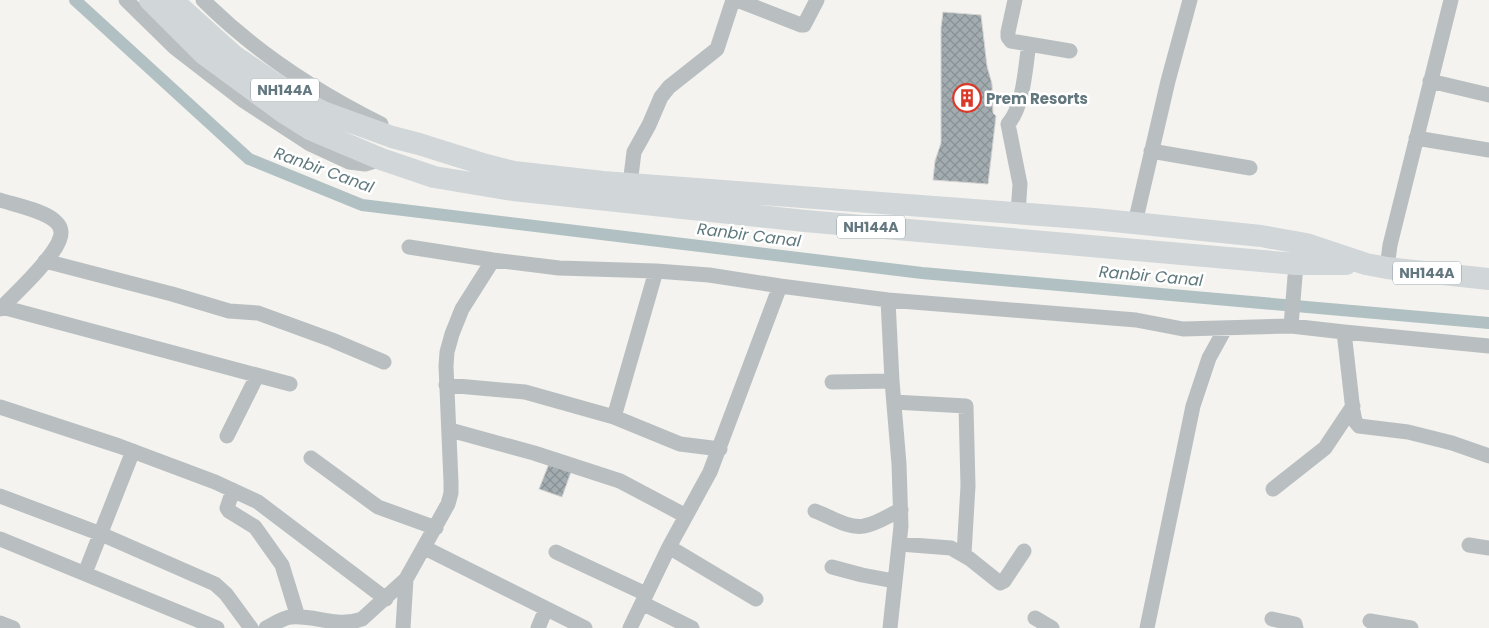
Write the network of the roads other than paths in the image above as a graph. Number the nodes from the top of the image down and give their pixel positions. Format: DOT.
graph roads {
  1 [pos="126,0"];
  2 [pos="150,0"];
  3 [pos="172,0"];
  4 [pos="202,0"];
  5 [pos="735,0"];
  6 [pos="818,0"];
  7 [pos="1015,0"];
  8 [pos="1190,0"];
  9 [pos="1451,0"];
  10 [pos="1029,44"];
  11 [pos="1070,51"];
  12 [pos="1430,81"];
  13 [pos="1489,95"];
  14 [pos="1416,138"];
  15 [pos="419,144"];
  16 [pos="1489,150"];
  17 [pos="1151,151"];
  18 [pos="381,159"];
  19 [pos="1250,168"];
  20 [pos="630,184"];
  21 [pos="0,200"];
  22 [pos="1018,214"];
  23 [pos="1135,223"];
  24 [pos="410,247"];
  25 [pos="493,260"];
  26 [pos="46,261"];
  27 [pos="1296,264"];
  28 [pos="1377,266"];
  29 [pos="656,271"];
  30 [pos="1489,279"];
  31 [pos="780,286"];
  32 [pos="888,300"];
  33 [pos="1,308"];
  34 [pos="1291,319"];
  35 [pos="1225,329"];
  36 [pos="1344,332"];
  37 [pos="1489,346"];
  38 [pos="384,362"];
  39 [pos="257,376"];
  40 [pos="892,381"];
  41 [pos="832,382"];
  42 [pos="290,384"];
  43 [pos="446,385"];
  44 [pos="894,402"];
  45 [pos="1353,406"];
  46 [pos="0,407"];
  47 [pos="614,417"];
  48 [pos="450,430"];
  49 [pos="227,436"];
  50 [pos="720,449"];
  51 [pos="133,451"];
  52 [pos="1489,456"];
  53 [pos="311,458"];
  54 [pos="1272,489"];
  55 [pos="233,490"];
  56 [pos="0,496"];
  57 [pos="901,510"];
  58 [pos="815,511"];
  59 [pos="686,516"];
  60 [pos="436,528"];
  61 [pos="101,534"];
  62 [pos="0,539"];
  63 [pos="900,544"];
  64 [pos="1469,545"];
  65 [pos="669,547"];
  66 [pos="424,548"];
  67 [pos="1489,548"];
  68 [pos="1024,551"];
  69 [pos="556,552"];
  70 [pos="964,554"];
  71 [pos="832,567"];
  72 [pos="85,573"];
  73 [pos="406,580"];
  74 [pos="894,581"];
  75 [pos="644,598"];
  76 [pos="386,599"];
  77 [pos="756,599"];
  78 [pos="546,609"];
  79 [pos="298,617"];
  80 [pos="1035,618"];
  81 [pos="1272,619"];
  82 [pos="1370,621"];
  83 [pos="0,623"];
  84 [pos="404,625"];
  85 [pos="13,628"];
  86 [pos="217,628"];
  87 [pos="251,628"];
  88 [pos="266,628"];
  89 [pos="418,628"];
  90 [pos="538,628"];
  91 [pos="585,628"];
  92 [pos="630,628"];
  93 [pos="692,628"];
  94 [pos="890,628"];
  95 [pos="1052,628"];
  96 [pos="1147,628"];
  97 [pos="1296,628"];
  98 [pos="1411,628"];
  1 -- 18 [label="street"];
  2 -- 18 [label="highway, NH144A"];
  3 -- 15 [label="highway, NH144A"];
  4 -- 15 [label="street"];
  5 -- 6 [label="street"];
  5 -- 20 [label="street"];
  7 -- 10 [label="street"];
  8 -- 17 [label="street"];
  9 -- 12 [label="street"];
  10 -- 11 [label="street"];
  10 -- 22 [label="street"];
  12 -- 13 [label="street"];
  12 -- 14 [label="street"];
  14 -- 16 [label="street"];
  14 -- 28 [label="street"];
  15 -- 20 [label="highway"];
  17 -- 19 [label="street"];
  17 -- 23 [label="street"];
  18 -- 27 [label="highway, NH144A"];
  20 -- 22 [label="highway"];
  21 -- 26 [label="street"];
  22 -- 23 [label="highway"];
  23 -- 28 [label="highway"];
  24 -- 25 [label="street"];
  25 -- 29 [label="street"];
  25 -- 43 [label="street"];
  26 -- 33 [label="street"];
  26 -- 38 [label="street"];
  27 -- 28 [label="highway, NH144A"];
  27 -- 34 [label="street"];
  28 -- 30 [label="highway, NH144A"];
  29 -- 31 [label="street"];
  29 -- 47 [label="street"];
  31 -- 32 [label="street"];
  31 -- 50 [label="street"];
  32 -- 35 [label="street"];
  32 -- 40 [label="street"];
  33 -- 39 [label="street"];
  34 -- 35 [label="street"];
  34 -- 36 [label="street"];
  35 -- 96 [label="street"];
  36 -- 37 [label="street"];
  36 -- 45 [label="street"];
  39 -- 42 [label="street"];
  39 -- 49 [label="street"];
  40 -- 41 [label="street"];
  40 -- 44 [label="street"];
  43 -- 47 [label="street"];
  43 -- 48 [label="street"];
  44 -- 57 [label="street"];
  44 -- 70 [label="street"];
  45 -- 52 [label="street"];
  45 -- 54 [label="street"];
  46 -- 51 [label="street"];
  47 -- 50 [label="street"];
  48 -- 59 [label="street"];
  48 -- 60 [label="street"];
  50 -- 59 [label="street"];
  51 -- 55 [label="street"];
  51 -- 61 [label="street"];
  53 -- 60 [label="street"];
  55 -- 76 [label="street"];
  55 -- 79 [label="street"];
  56 -- 61 [label="street"];
  57 -- 58 [label="street"];
  57 -- 63 [label="street"];
  59 -- 65 [label="street"];
  60 -- 66 [label="street"];
  61 -- 72 [label="street"];
  61 -- 87 [label="street"];
  62 -- 72 [label="street"];
  63 -- 70 [label="street"];
  63 -- 74 [label="street"];
  64 -- 67 [label="street"];
  65 -- 75 [label="street"];
  65 -- 77 [label="street"];
  66 -- 73 [label="street"];
  66 -- 78 [label="street"];
  68 -- 70 [label="street"];
  69 -- 75 [label="street"];
  71 -- 74 [label="street"];
  72 -- 86 [label="street"];
  73 -- 76 [label="street"];
  73 -- 84 [label="street"];
  74 -- 94 [label="street"];
  75 -- 92 [label="street"];
  75 -- 93 [label="street"];
  76 -- 79 [label="street"];
  78 -- 90 [label="street"];
  78 -- 91 [label="street"];
  79 -- 88 [label="street"];
  80 -- 95 [label="street"];
  81 -- 97 [label="street"];
  82 -- 98 [label="street"];
  83 -- 85 [label="street"];
  84 -- 89 [label="street"];
}
